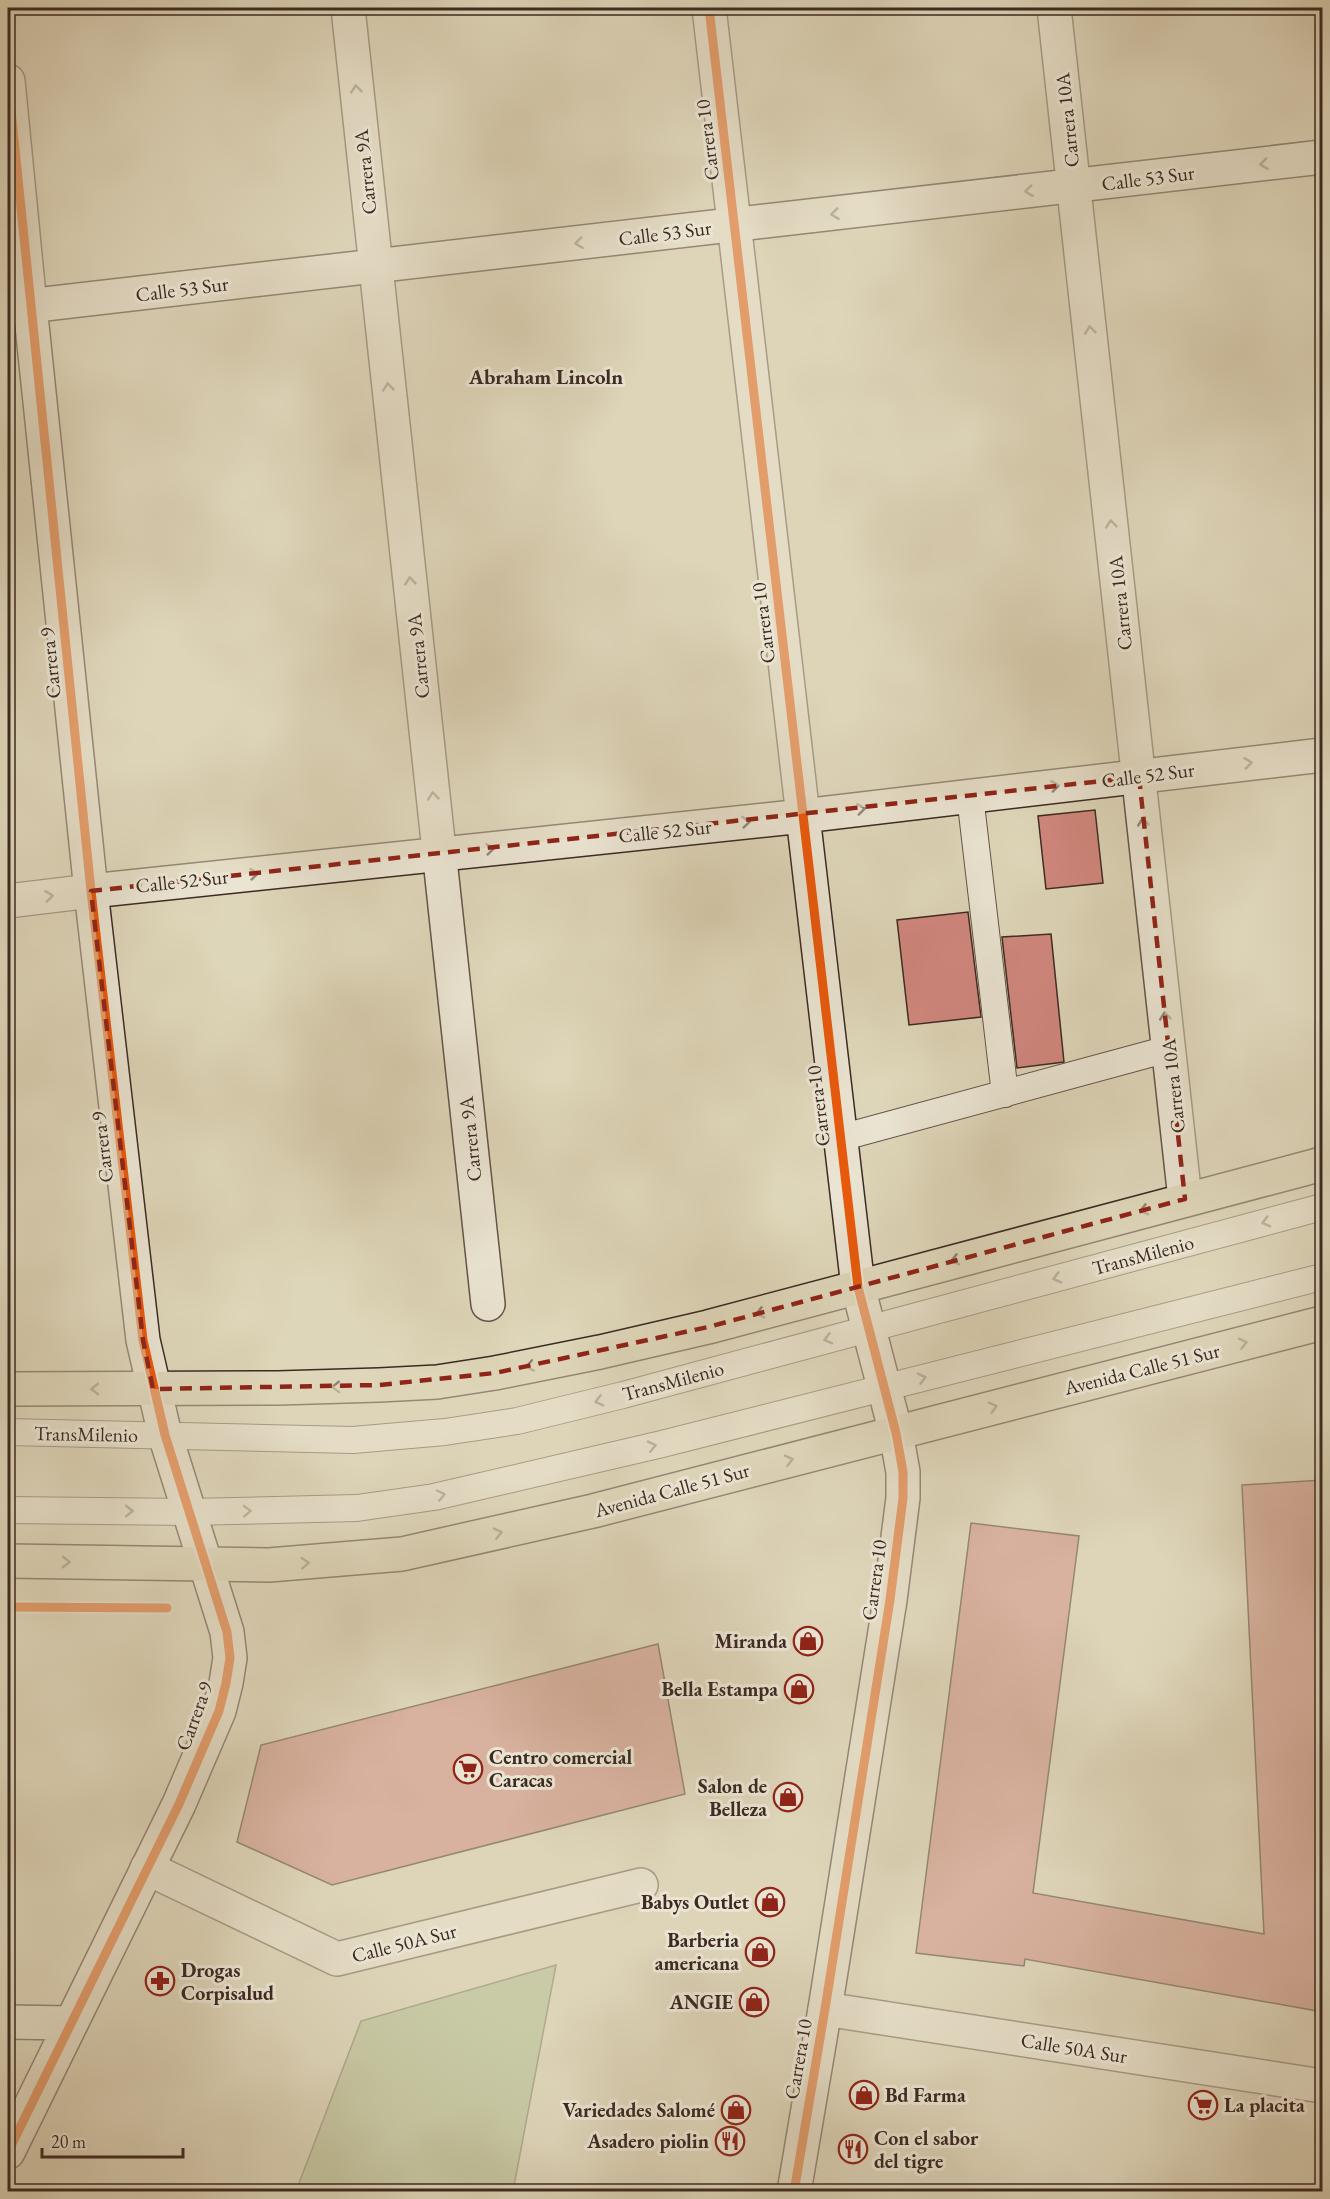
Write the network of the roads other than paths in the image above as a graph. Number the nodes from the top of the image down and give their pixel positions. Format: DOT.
graph roads {
  1 [pos="348,8"];
  2 [pos="709,8"];
  3 [pos="1054,8"];
  4 [pos="8,81"];
  5 [pos="1323,157"];
  6 [pos="1074,186"];
  7 [pos="735,225"];
  8 [pos="375,266"];
  9 [pos="19,307"];
  10 [pos="1323,755"];
  11 [pos="1138,777"];
  12 [pos="970,796"];
  13 [pos="803,816"];
  14 [pos="439,854"];
  15 [pos="91,891"];
  16 [pos="8,901"];
  17 [pos="1168,1049"];
  18 [pos="1005,1094"];
  19 [pos="840,1138"];
  20 [pos="1323,1164"];
  21 [pos="1185,1199"];
  22 [pos="1323,1207"];
  23 [pos="1323,1277"];
  24 [pos="858,1287"];
  25 [pos="488,1304"];
  26 [pos="1323,1323"];
  27 [pos="868,1329"];
  28 [pos="884,1388"];
  29 [pos="8,1389"];
  30 [pos="153,1389"];
  31 [pos="8,1432"];
  32 [pos="896,1433"];
  33 [pos="165,1436"];
  34 [pos="8,1510"];
  35 [pos="189,1512"];
  36 [pos="8,1561"];
  37 [pos="205,1565"];
  38 [pos="147,1868"];
  39 [pos="641,1885"];
  40 [pos="825,2009"];
  41 [pos="8,2022"];
  42 [pos="70,2023"];
  43 [pos="1323,2086"];
  44 [pos="8,2152"];
  45 [pos="794,2192"];
  8 -- 1 [label="street, Carrera 9A, one-way"];
  2 -- 7 [label="street, Carrera 10"];
  3 -- 6 [label="street, Carrera 10A"];
  4 -- 9 [label="street, Carrera 9"];
  5 -- 6 [label="street, Calle 53 Sur, one-way"];
  6 -- 7 [label="street, Calle 53 Sur, one-way"];
  11 -- 6 [label="street, Carrera 10A, one-way"];
  7 -- 8 [label="street, Calle 53 Sur, one-way"];
  7 -- 13 [label="street, Carrera 10"];
  8 -- 9 [label="street, Calle 53 Sur"];
  14 -- 8 [label="street, Carrera 9A, one-way"];
  9 -- 15 [label="street, Carrera 9"];
  11 -- 10 [label="street, Calle 52 Sur, one-way"];
  12 -- 11 [label="street, Calle 52 Sur, one-way"];
  17 -- 11 [label="street, Carrera 10A, one-way"];
  13 -- 12 [label="street, Calle 52 Sur, one-way"];
  12 -- 18 [label="lane"];
  14 -- 13 [label="street, Calle 52 Sur, one-way"];
  13 -- 19 [label="street, Carrera 10"];
  15 -- 14 [label="street, Calle 52 Sur, one-way"];
  14 -- 25 [label="street, Carrera 9A"];
  16 -- 15 [label="street, Calle 52 Sur, one-way"];
  15 -- 30 [label="street, Carrera 9"];
  17 -- 18 [label="lane"];
  17 -- 21 [label="street, Carrera 10A"];
  18 -- 19 [label="lane"];
  19 -- 24 [label="street, Carrera 10"];
  20 -- 21 [label="main road"];
  21 -- 24 [label="main road, one-way"];
  22 -- 27 [label="lane, TransMilenio, one-way"];
  28 -- 23 [label="lane, one-way"];
  24 -- 27 [label="street, Carrera 10"];
  24 -- 30 [label="main road, one-way"];
  32 -- 26 [label="main road, Avenida Calle 51 Sur, one-way"];
  27 -- 28 [label="street, Carrera 10"];
  27 -- 33 [label="lane, TransMilenio, one-way"];
  28 -- 32 [label="street, Carrera 10"];
  35 -- 28 [label="lane, one-way"];
  30 -- 29 [label="main road, one-way"];
  30 -- 33 [label="street, Carrera 9"];
  31 -- 33 [label="lane, TransMilenio"];
  37 -- 32 [label="main road, Avenida Calle 51 Sur, one-way"];
  32 -- 40 [label="street, Carrera 10"];
  33 -- 35 [label="street, Carrera 9"];
  34 -- 35 [label="lane, one-way"];
  35 -- 37 [label="street, Carrera 9"];
  36 -- 37 [label="main road, Avenida Calle 51 Sur, one-way"];
  37 -- 38 [label="street, Carrera 9"];
  38 -- 39 [label="street, Calle 50A Sur"];
  38 -- 42 [label="street, Carrera 9"];
  40 -- 43 [label="street, Calle 50A Sur"];
  40 -- 45 [label="street, Carrera 10"];
  41 -- 42 [label="street"];
  42 -- 44 [label="street, Carrera 9"];
}
